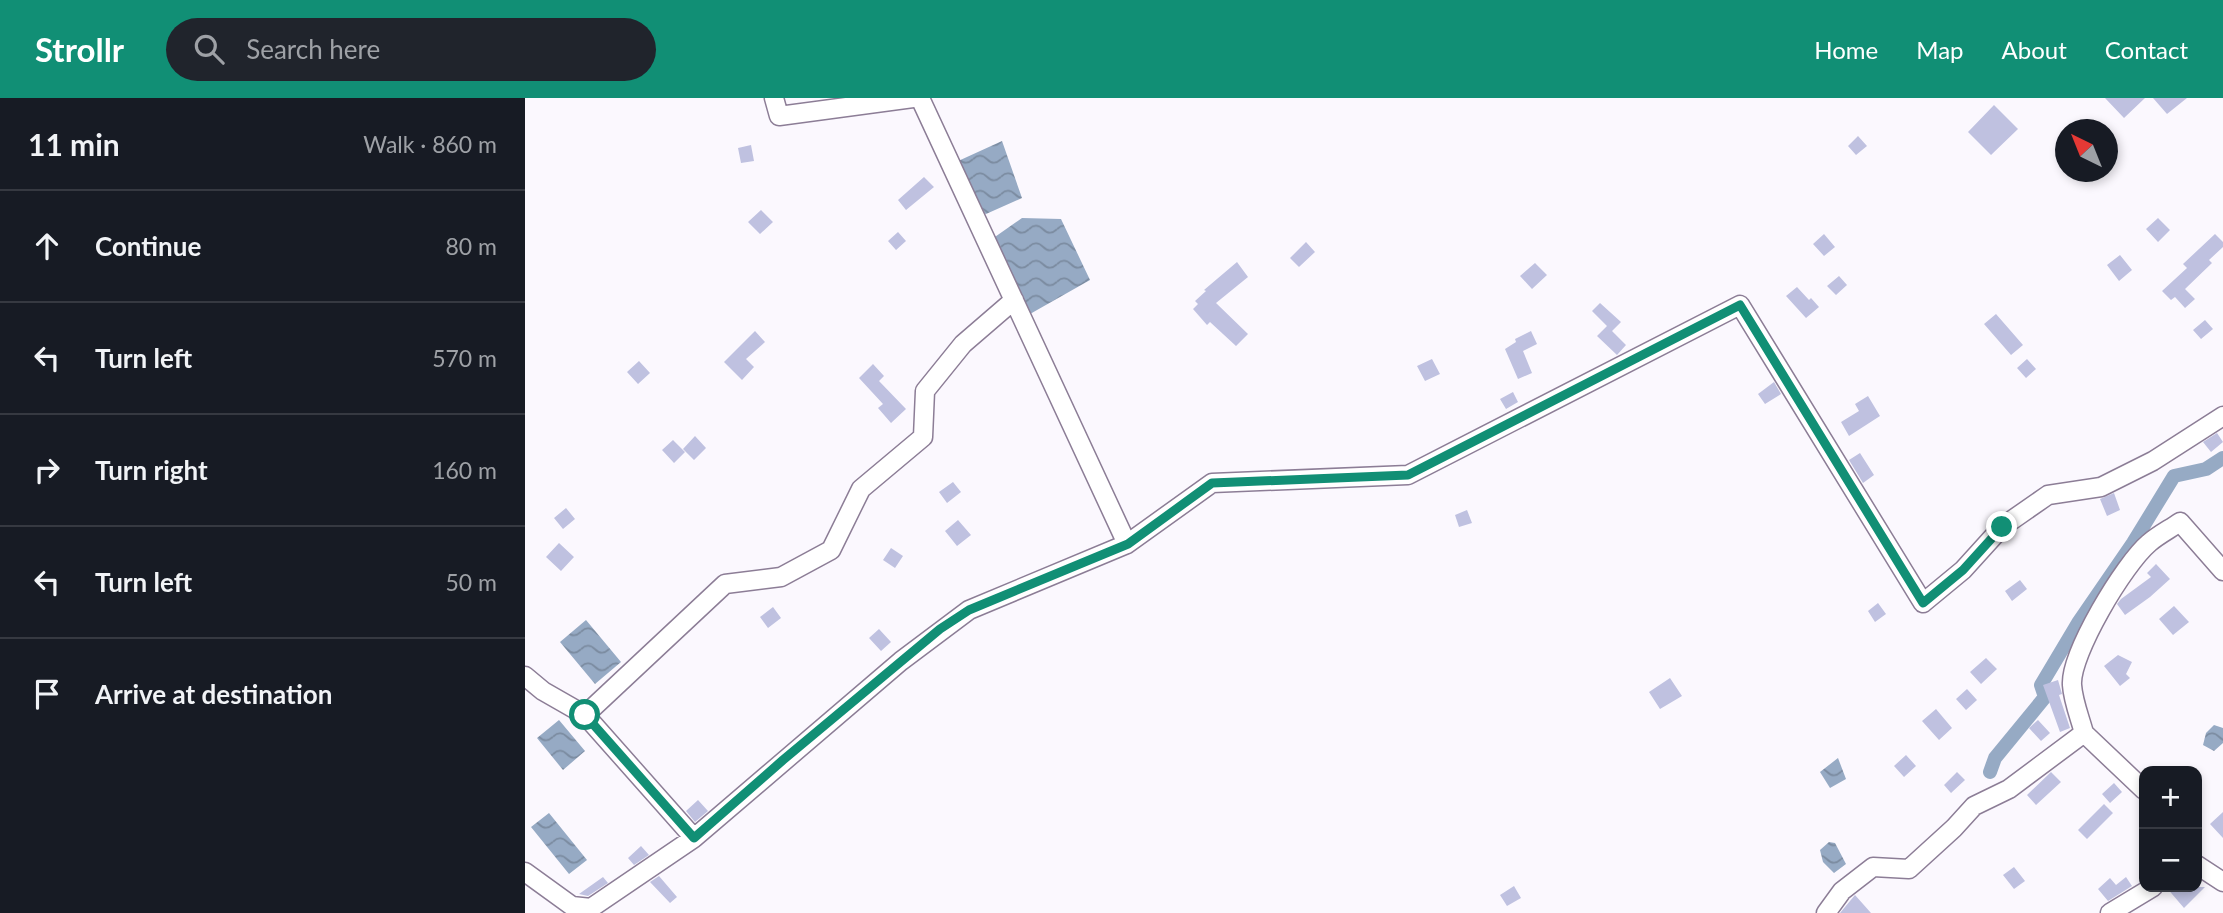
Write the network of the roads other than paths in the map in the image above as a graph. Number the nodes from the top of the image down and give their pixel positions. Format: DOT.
graph roads {
  1 [pos="774,98"];
  2 [pos="913,98"];
  3 [pos="920,98"];
  4 [pos="1014,300"];
  5 [pos="2223,416"];
  6 [pos="1128,544"];
  7 [pos="2223,571"];
  8 [pos="525,676"];
  9 [pos="585,715"];
  10 [pos="2084,733"];
  11 [pos="2139,785"];
  12 [pos="694,838"];
  13 [pos="2202,868"];
  14 [pos="525,872"];
  15 [pos="2223,883"];
  16 [pos="2145,892"];
  17 [pos="572,910"];
  18 [pos="1826,913"];
  19 [pos="2110,913"];
  1 -- 2 [label="street"];
  3 -- 4 [label="street"];
  4 -- 6 [label="street"];
  4 -- 9 [label="street"];
  5 -- 6 [label="street"];
  6 -- 12 [label="street"];
  7 -- 10 [label="street"];
  8 -- 9 [label="street"];
  9 -- 12 [label="street"];
  10 -- 11 [label="street"];
  10 -- 18 [label="street"];
  12 -- 17 [label="street"];
  13 -- 15 [label="street"];
  14 -- 17 [label="street"];
  16 -- 19 [label="street"];
}
